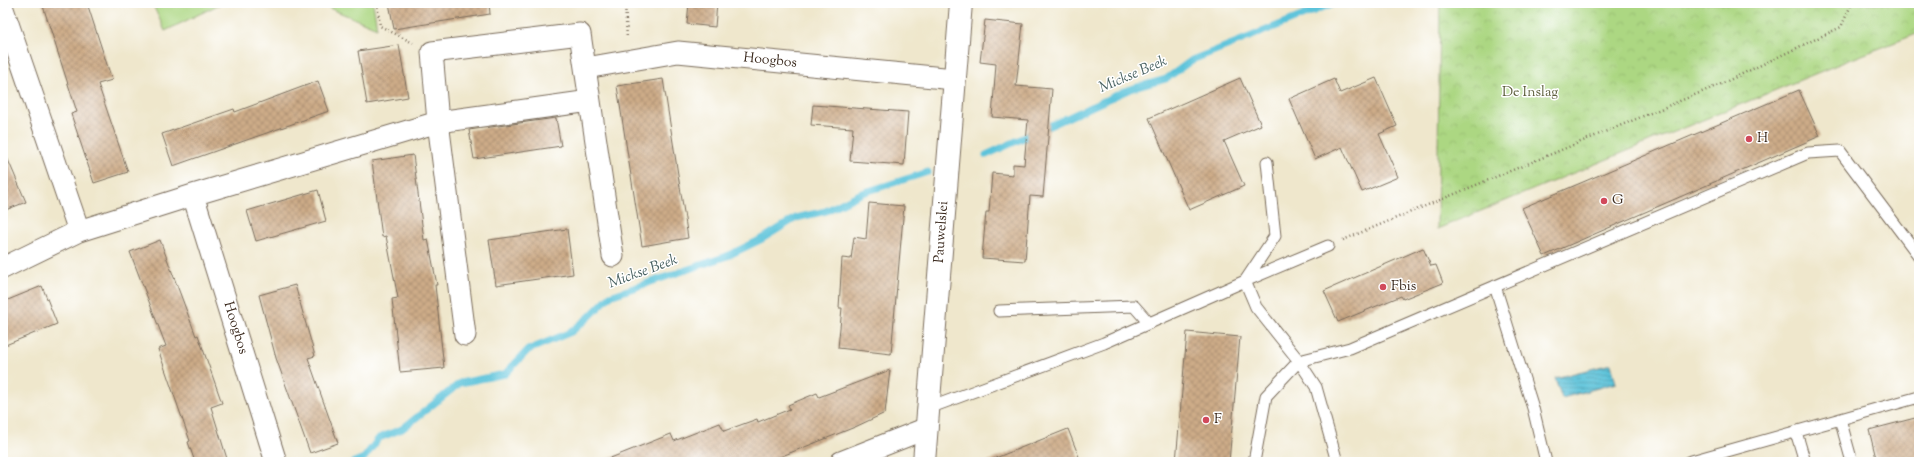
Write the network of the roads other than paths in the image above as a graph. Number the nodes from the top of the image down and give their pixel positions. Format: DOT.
graph roads {
  1 [pos="962,3"];
  2 [pos="3,9"];
  3 [pos="586,68"];
  4 [pos="954,79"];
  5 [pos="590,102"];
  6 [pos="438,122"];
  7 [pos="1267,162"];
  8 [pos="193,195"];
  9 [pos="79,231"];
  10 [pos="1328,246"];
  11 [pos="613,256"];
  12 [pos="1919,256"];
  13 [pos="3,268"];
  14 [pos="1244,281"];
  15 [pos="1495,286"];
  16 [pos="999,311"];
  17 [pos="1149,323"];
  18 [pos="465,335"];
  19 [pos="1299,361"];
  20 [pos="1919,397"];
  21 [pos="928,418"];
  22 [pos="1840,419"];
  23 [pos="1796,432"];
  24 [pos="276,462"];
  25 [pos="840,462"];
  26 [pos="924,462"];
  27 [pos="1254,462"];
  28 [pos="1337,462"];
  29 [pos="1546,462"];
  30 [pos="1688,462"];
  31 [pos="1805,462"];
  32 [pos="1852,462"];
  1 -- 4 [label="street, Pauwelslei"];
  2 -- 9 [label="street"];
  3 -- 4 [label="street, Hoogbos"];
  3 -- 5 [label="street"];
  3 -- 6 [label="street"];
  4 -- 21 [label="street, Pauwelslei"];
  5 -- 6 [label="street"];
  5 -- 11 [label="street"];
  6 -- 8 [label="street"];
  6 -- 18 [label="street"];
  7 -- 14 [label="lane"];
  8 -- 9 [label="street"];
  8 -- 24 [label="street, Hoogbos"];
  9 -- 13 [label="street"];
  10 -- 14 [label="lane"];
  12 -- 15 [label="lane"];
  14 -- 17 [label="lane"];
  14 -- 19 [label="lane"];
  15 -- 19 [label="lane"];
  15 -- 29 [label="lane"];
  16 -- 17 [label="lane"];
  17 -- 21 [label="lane"];
  19 -- 27 [label="lane"];
  19 -- 28 [label="lane"];
  20 -- 22 [label="lane"];
  21 -- 25 [label="street"];
  21 -- 26 [label="street, Pauwelslei"];
  22 -- 23 [label="lane"];
  22 -- 32 [label="lane"];
  23 -- 30 [label="lane"];
  23 -- 31 [label="lane"];
}
